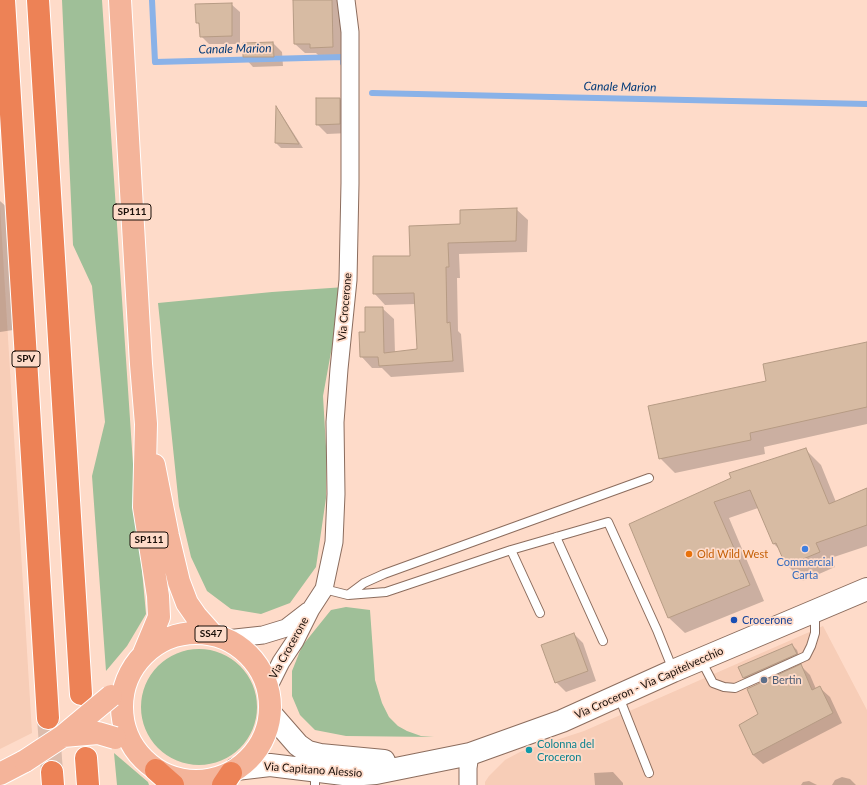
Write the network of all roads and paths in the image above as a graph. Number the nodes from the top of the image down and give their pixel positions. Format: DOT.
graph roads {
  1 [pos="4,0"];
  2 [pos="38,0"];
  3 [pos="120,0"];
  4 [pos="346,0"];
  5 [pos="146,424"];
  6 [pos="649,478"];
  7 [pos="556,537"];
  8 [pos="511,550"];
  9 [pos="324,589"];
  10 [pos="867,589"];
  11 [pos="348,595"];
  12 [pos="311,609"];
  13 [pos="815,611"];
  14 [pos="540,613"];
  15 [pos="219,636"];
  16 [pos="602,641"];
  17 [pos="144,653"];
  18 [pos="701,659"];
  19 [pos="673,671"];
  20 [pos="268,688"];
  21 [pos="118,690"];
  22 [pos="81,694"];
  23 [pos="619,697"];
  24 [pos="270,713"];
  25 [pos="48,718"];
  26 [pos="63,736"];
  27 [pos="136,750"];
  28 [pos="470,754"];
  29 [pos="86,758"];
  30 [pos="420,764"];
  31 [pos="156,770"];
  32 [pos="649,773"];
  33 [pos="0,774"];
  34 [pos="230,776"];
  35 [pos="315,778"];
  36 [pos="88,785"];
  37 [pos="173,785"];
  38 [pos="468,785"];
  1 -- 25 [label="highway, SPV"];
  2 -- 22 [label="highway"];
  3 -- 5 [label="main road, SP111"];
  4 -- 9 [label="street, Via Crocerone"];
  5 -- 15 [label="main road, SP111"];
  5 -- 17 [label="main road, SP111"];
  6 -- 11 [label="lane"];
  7 -- 8 [label="lane"];
  7 -- 16 [label="lane"];
  7 -- 19 [label="lane"];
  8 -- 11 [label="lane"];
  8 -- 14 [label="lane"];
  9 -- 11 [label="lane"];
  9 -- 12 [label="street, Via Crocerone"];
  10 -- 13 [label="main road, Via Croceron - Via Capitelvecchio"];
  12 -- 15 [label="street, Via Crocerone"];
  12 -- 20 [label="street, Via Crocerone"];
  13 -- 18 [label="main road, Via Croceron - Via Capitelvecchio"];
  13 -- 18 [label="lane"];
  15 -- 17 [label="main road, SS47"];
  15 -- 20 [label="main road, SS47"];
  17 -- 21 [label="main road, SS47"];
  18 -- 19 [label="main road, Via Croceron - Via Capitelvecchio"];
  19 -- 23 [label="main road, Via Croceron - Via Capitelvecchio"];
  20 -- 24 [label="main road, SS47"];
  21 -- 26 [label="main road, SS47, bridge"];
  21 -- 27 [label="main road, SS47"];
  23 -- 28 [label="main road, Via Croceron - Via Capitelvecchio"];
  23 -- 32 [label="lane"];
  24 -- 30 [label="main road, Via Capitano Alessio"];
  24 -- 34 [label="main road, SS47"];
  26 -- 27 [label="main road, SS47, bridge"];
  26 -- 33 [label="main road, SS47, bridge"];
  27 -- 31 [label="main road, SS47"];
  28 -- 30 [label="main road, Via Croceron - Via Capitelvecchio"];
  28 -- 38 [label="street"];
  29 -- 36 [label="highway"];
  30 -- 35 [label="main road, Via Capitano Alessio"];
  31 -- 34 [label="main road, SS47"];
  31 -- 37 [label="highway, SS47"];
  34 -- 35 [label="main road, Via Capitano Alessio"];
}
